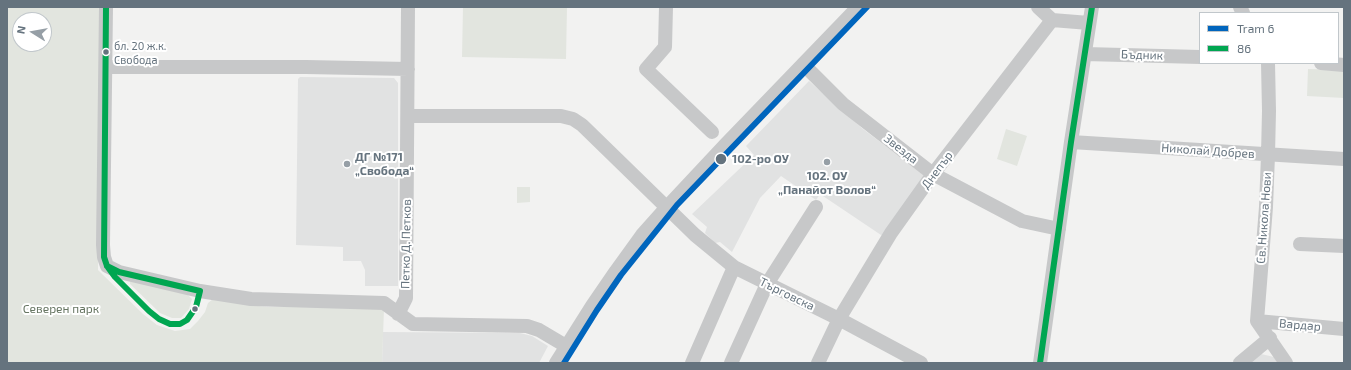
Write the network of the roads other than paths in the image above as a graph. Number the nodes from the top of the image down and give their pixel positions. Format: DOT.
graph roads {
  1 [pos="106,7"];
  2 [pos="408,7"];
  3 [pos="666,7"];
  4 [pos="858,7"];
  5 [pos="1038,7"];
  6 [pos="1092,7"];
  7 [pos="1052,20"];
  8 [pos="1089,24"];
  9 [pos="1085,54"];
  10 [pos="1199,57"];
  11 [pos="803,64"];
  12 [pos="1268,64"];
  13 [pos="1333,64"];
  14 [pos="1344,65"];
  15 [pos="106,67"];
  16 [pos="408,69"];
  17 [pos="408,116"];
  18 [pos="712,132"];
  19 [pos="1071,142"];
  20 [pos="1268,155"];
  21 [pos="1344,159"];
  22 [pos="933,174"];
  23 [pos="666,207"];
  24 [pos="816,207"];
  25 [pos="1059,229"];
  26 [pos="1300,244"];
  27 [pos="1344,246"];
  28 [pos="734,267"];
  29 [pos="767,284"];
  30 [pos="398,314"];
  31 [pos="839,319"];
  32 [pos="1257,321"];
  33 [pos="1344,329"];
  34 [pos="1270,338"];
  35 [pos="566,346"];
  36 [pos="556,363"];
  37 [pos="692,363"];
  38 [pos="731,363"];
  39 [pos="818,363"];
  40 [pos="920,363"];
  41 [pos="1040,363"];
  42 [pos="1240,363"];
  43 [pos="1286,363"];
  1 -- 15 [label="street"];
  2 -- 16 [label="street, Петко Д. Петков"];
  3 -- 18 [label="street"];
  4 -- 11 [label="street"];
  5 -- 7 [label="street"];
  6 -- 8 [label="street"];
  7 -- 8 [label="street"];
  7 -- 22 [label="street, Днепър"];
  8 -- 9 [label="street"];
  9 -- 10 [label="street, Бъдник"];
  9 -- 19 [label="street"];
  11 -- 22 [label="street, Звезда"];
  11 -- 23 [label="street"];
  12 -- 20 [label="street, Св. Никола Нови"];
  13 -- 14 [label="street"];
  15 -- 16 [label="street"];
  15 -- 30 [label="street"];
  16 -- 17 [label="street, Петко Д. Петков"];
  17 -- 23 [label="street"];
  17 -- 30 [label="street, Петко Д. Петков"];
  19 -- 20 [label="street, Николай Добрев"];
  19 -- 25 [label="street"];
  20 -- 21 [label="street, Николай Добрев"];
  20 -- 32 [label="street, Св. Никола Нови"];
  22 -- 25 [label="street, Звезда"];
  22 -- 31 [label="street, Днепър"];
  23 -- 28 [label="street, Търговска"];
  23 -- 35 [label="street"];
  24 -- 29 [label="street"];
  25 -- 41 [label="street"];
  26 -- 27 [label="street"];
  28 -- 29 [label="street, Търговска"];
  28 -- 37 [label="street"];
  29 -- 31 [label="street, Търговска"];
  29 -- 38 [label="street"];
  30 -- 35 [label="street"];
  31 -- 39 [label="street, Днепър"];
  31 -- 40 [label="street, Търговска"];
  32 -- 33 [label="street, Вардар"];
  32 -- 34 [label="street"];
  34 -- 42 [label="street"];
  34 -- 43 [label="street"];
  35 -- 36 [label="street"];
}
